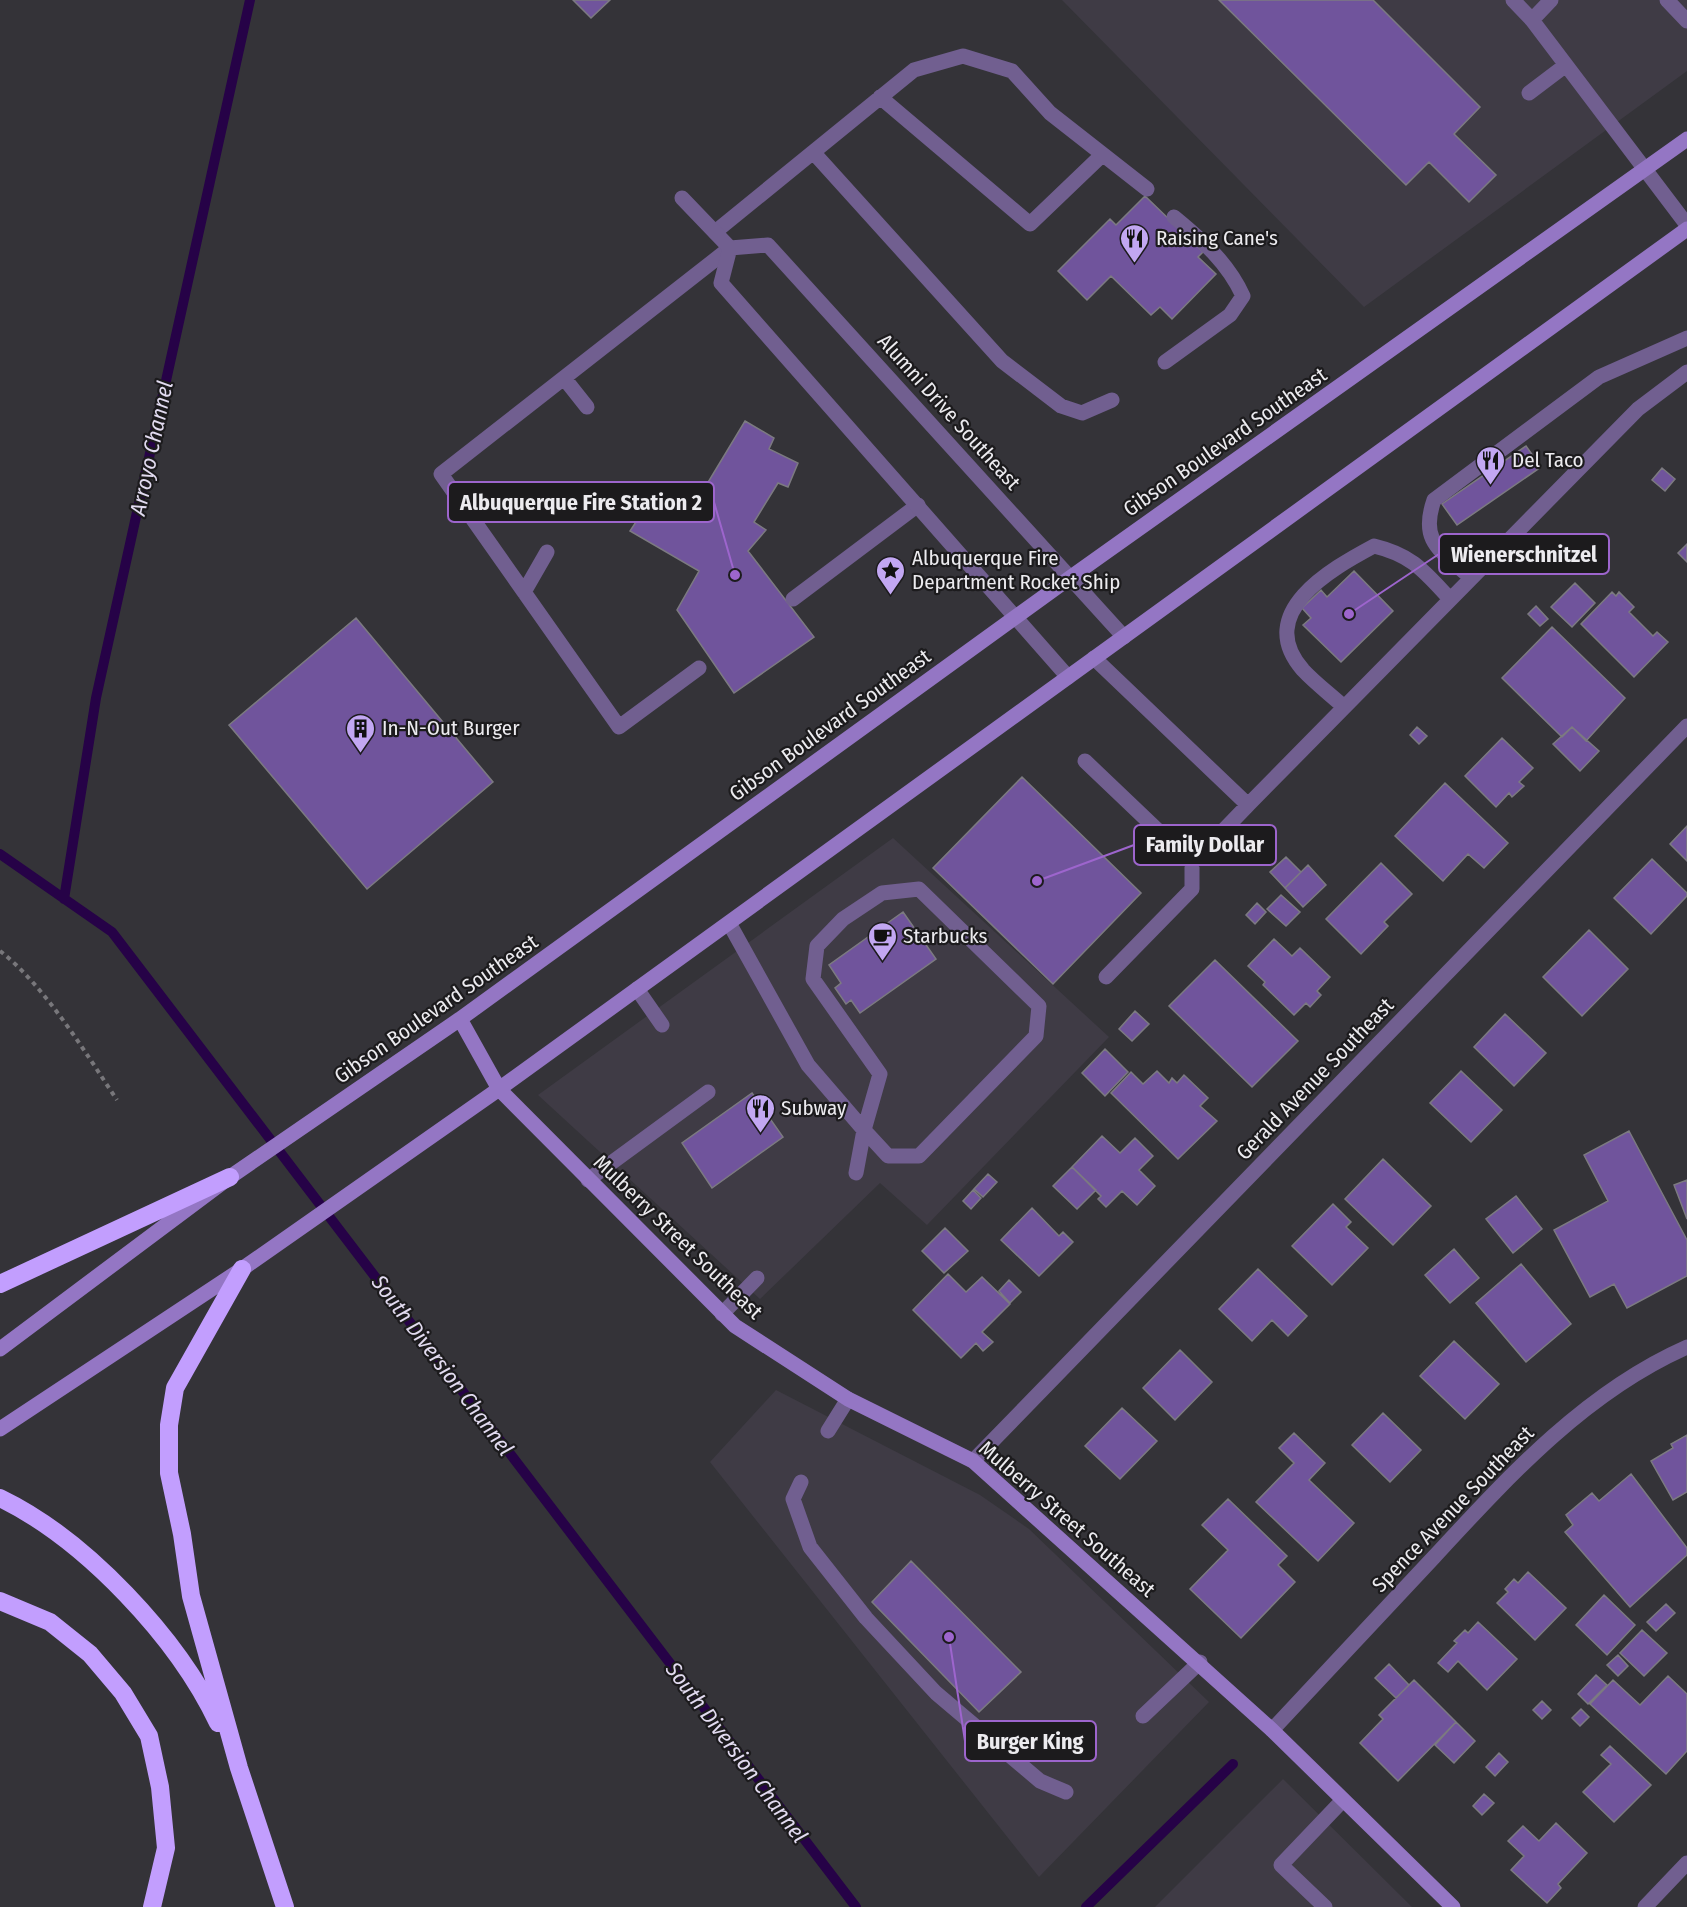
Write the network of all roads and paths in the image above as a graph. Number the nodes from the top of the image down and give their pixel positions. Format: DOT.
graph roads {
  1 [pos="1513,0"];
  2 [pos="1551,0"];
  3 [pos="1667,0"];
  4 [pos="1532,20"];
  5 [pos="1687,21"];
  6 [pos="1566,65"];
  7 [pos="1529,93"];
  8 [pos="880,97"];
  9 [pos="1687,139"];
  10 [pos="813,153"];
  11 [pos="1101,156"];
  12 [pos="1646,170"];
  13 [pos="1147,189"];
  14 [pos="682,198"];
  15 [pos="1174,217"];
  16 [pos="1687,227"];
  17 [pos="715,232"];
  18 [pos="730,248"];
  19 [pos="1687,338"];
  20 [pos="1165,363"];
  21 [pos="1687,372"];
  22 [pos="564,378"];
  23 [pos="1112,400"];
  24 [pos="587,407"];
  25 [pos="918,505"];
  26 [pos="547,552"];
  27 [pos="1071,577"];
  28 [pos="1471,578"];
  29 [pos="524,592"];
  30 [pos="793,599"];
  31 [pos="1450,599"];
  32 [pos="1017,616"];
  33 [pos="1124,637"];
  34 [pos="1094,658"];
  35 [pos="699,668"];
  36 [pos="1068,677"];
  37 [pos="1344,707"];
  38 [pos="1687,726"];
  39 [pos="1085,761"];
  40 [pos="1248,805"];
  41 [pos="1192,863"];
  42 [pos="729,923"];
  43 [pos="0,951"];
  44 [pos="1106,977"];
  45 [pos="638,989"];
  46 [pos="460,1019"];
  47 [pos="662,1024"];
  48 [pos="499,1089"];
  49 [pos="708,1092"];
  50 [pos="117,1100"];
  51 [pos="864,1130"];
  52 [pos="856,1173"];
  53 [pos="230,1177"];
  54 [pos="588,1180"];
  55 [pos="242,1269"];
  56 [pos="757,1278"];
  57 [pos="0,1284"];
  58 [pos="722,1314"];
  59 [pos="1687,1347"];
  60 [pos="0,1349"];
  61 [pos="848,1399"];
  62 [pos="0,1429"];
  63 [pos="828,1431"];
  64 [pos="973,1461"];
  65 [pos="801,1482"];
  66 [pos="0,1498"];
  67 [pos="0,1601"];
  68 [pos="1200,1662"];
  69 [pos="1143,1716"];
  70 [pos="1272,1730"];
  71 [pos="239,1768"];
  72 [pos="1066,1792"];
  73 [pos="1343,1800"];
  74 [pos="1687,1863"];
  75 [pos="152,1907"];
  76 [pos="285,1907"];
  77 [pos="1325,1907"];
  78 [pos="1453,1907"];
  79 [pos="1645,1907"];
  1 -- 4 [label="street"];
  2 -- 4 [label="street"];
  3 -- 5 [label="street"];
  4 -- 6 [label="street"];
  6 -- 7 [label="street"];
  6 -- 12 [label="street"];
  8 -- 10 [label="street"];
  8 -- 11 [label="street"];
  8 -- 11 [label="street"];
  9 -- 12 [label="main road, Gibson Boulevard Southeast"];
  10 -- 17 [label="street"];
  10 -- 23 [label="street"];
  11 -- 13 [label="street"];
  12 -- 16 [label="street"];
  12 -- 27 [label="main road, Gibson Boulevard Southeast"];
  14 -- 17 [label="street"];
  15 -- 20 [label="street"];
  16 -- 33 [label="main road"];
  17 -- 18 [label="street"];
  18 -- 22 [label="street"];
  18 -- 25 [label="street"];
  18 -- 27 [label="street, Alumni Drive Southeast"];
  19 -- 28 [label="street"];
  21 -- 28 [label="street"];
  22 -- 24 [label="street"];
  22 -- 29 [label="street"];
  25 -- 30 [label="street"];
  25 -- 32 [label="street"];
  26 -- 29 [label="street"];
  27 -- 32 [label="main road, Gibson Boulevard Southeast"];
  27 -- 33 [label="street, Alumni Drive Southeast"];
  28 -- 31 [label="street"];
  29 -- 35 [label="street"];
  31 -- 37 [label="street"];
  31 -- 37 [label="street"];
  32 -- 36 [label="street"];
  32 -- 46 [label="main road, Gibson Boulevard Southeast"];
  33 -- 34 [label="main road"];
  34 -- 36 [label="main road"];
  34 -- 40 [label="street"];
  36 -- 42 [label="main road"];
  37 -- 40 [label="street"];
  38 -- 64 [label="street, Gerald Avenue Southeast"];
  39 -- 41 [label="street"];
  40 -- 41 [label="street"];
  41 -- 44 [label="street"];
  42 -- 45 [label="main road"];
  42 -- 51 [label="street"];
  43 -- 50 [label="path"];
  45 -- 47 [label="street"];
  45 -- 48 [label="main road"];
  46 -- 48 [label="main road, Mulberry Street Southeast"];
  46 -- 53 [label="main road, Gibson Boulevard Southeast"];
  48 -- 54 [label="main road, Mulberry Street Southeast"];
  48 -- 55 [label="main road"];
  49 -- 54 [label="street"];
  51 -- 51 [label="street"];
  51 -- 52 [label="street"];
  53 -- 57 [label="highway"];
  53 -- 60 [label="main road, Gibson Boulevard Southeast"];
  54 -- 58 [label="main road, Mulberry Street Southeast"];
  55 -- 62 [label="main road"];
  55 -- 71 [label="highway"];
  56 -- 58 [label="street"];
  58 -- 61 [label="main road, Mulberry Street Southeast"];
  59 -- 70 [label="street, Spence Avenue Southeast"];
  61 -- 63 [label="street"];
  61 -- 64 [label="main road, Mulberry Street Southeast"];
  64 -- 68 [label="main road, Mulberry Street Southeast"];
  65 -- 72 [label="street"];
  66 -- 71 [label="highway"];
  67 -- 75 [label="highway"];
  68 -- 69 [label="street"];
  68 -- 70 [label="main road, Mulberry Street Southeast"];
  70 -- 73 [label="main road, Mulberry Street Southeast"];
  71 -- 76 [label="highway"];
  73 -- 77 [label="street"];
  73 -- 78 [label="main road, Mulberry Street Southeast"];
  74 -- 79 [label="street"];
}
